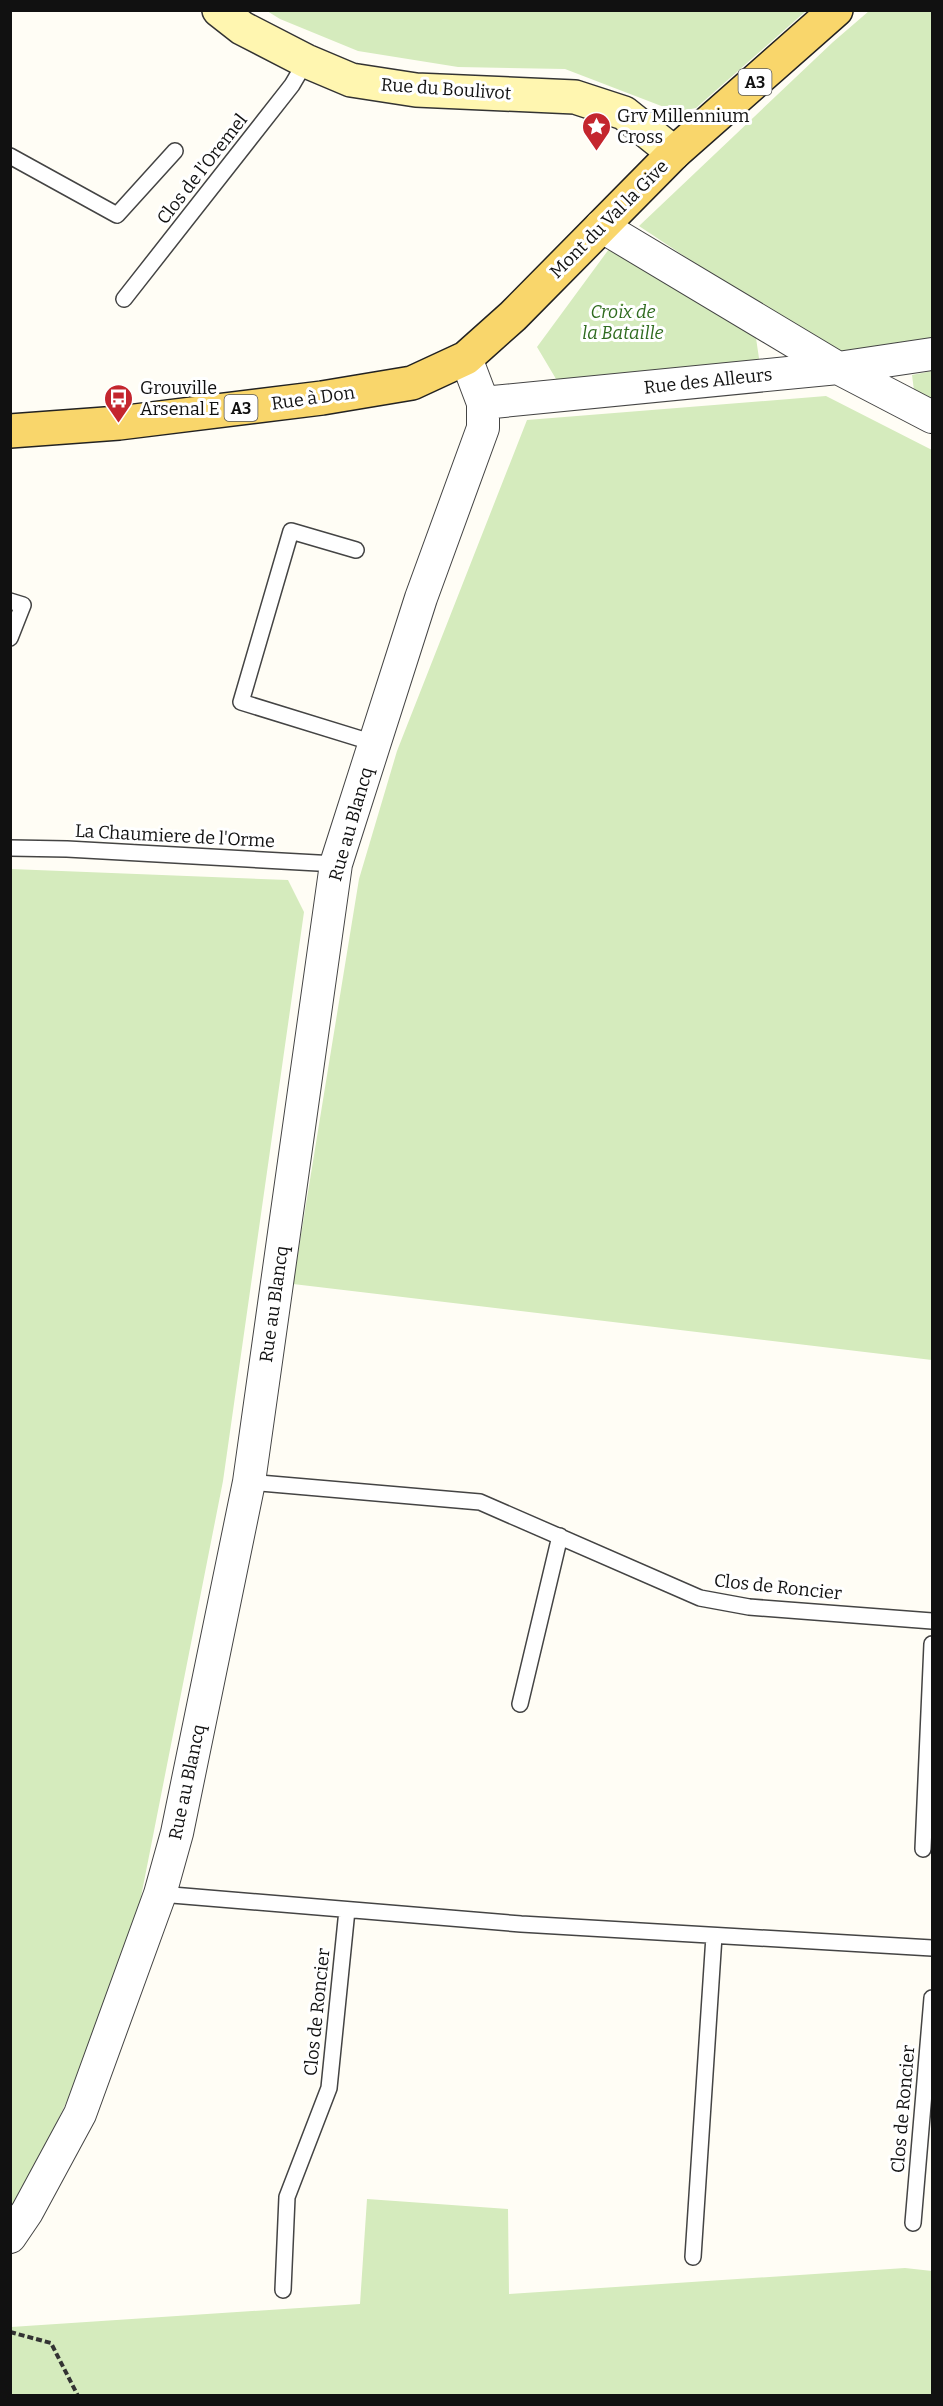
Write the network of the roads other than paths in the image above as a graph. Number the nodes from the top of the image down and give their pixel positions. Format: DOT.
graph roads {
  1 [pos="219,10"];
  2 [pos="836,10"];
  3 [pos="306,61"];
  4 [pos="175,151"];
  5 [pos="674,153"];
  6 [pos="10,156"];
  7 [pos="601,226"];
  8 [pos="124,299"];
  9 [pos="933,354"];
  10 [pos="466,358"];
  11 [pos="838,368"];
  12 [pos="483,403"];
  13 [pos="933,417"];
  14 [pos="10,431"];
  15 [pos="356,550"];
  16 [pos="10,602"];
  17 [pos="10,638"];
  18 [pos="374,742"];
  19 [pos="10,848"];
  20 [pos="336,864"];
  21 [pos="249,1482"];
  22 [pos="561,1536"];
  23 [pos="933,1621"];
  24 [pos="933,1644"];
  25 [pos="520,1704"];
  26 [pos="923,1850"];
  27 [pos="160,1893"];
  28 [pos="347,1910"];
  29 [pos="714,1936"];
  30 [pos="933,1948"];
  31 [pos="933,1998"];
  32 [pos="913,2223"];
  33 [pos="10,2237"];
  34 [pos="693,2257"];
  35 [pos="283,2289"];
  1 -- 3 [label="main road, Rue du Boulivot"];
  2 -- 5 [label="main road, Mont du Val la Give / A3"];
  3 -- 5 [label="main road, Rue du Boulivot"];
  3 -- 8 [label="lane, Clos de l'Oremel"];
  4 -- 6 [label="lane"];
  5 -- 7 [label="main road, Mont du Val la Give / A3"];
  7 -- 10 [label="main road, Mont du Val la Give / A3"];
  7 -- 11 [label="street"];
  9 -- 11 [label="street, Rue des Alleurs"];
  10 -- 12 [label="street, Rue au Blancq"];
  10 -- 14 [label="main road, Rue à Don / A3"];
  11 -- 12 [label="street, Rue des Alleurs"];
  11 -- 13 [label="street"];
  12 -- 18 [label="street, Rue au Blancq"];
  15 -- 18 [label="lane"];
  16 -- 17 [label="lane"];
  18 -- 20 [label="street, Rue au Blancq"];
  19 -- 20 [label="lane, La Chaumiere de l'Orme"];
  20 -- 21 [label="street, Rue au Blancq"];
  21 -- 22 [label="lane, Clos de Roncier"];
  21 -- 27 [label="street, Rue au Blancq"];
  22 -- 23 [label="lane, Clos de Roncier"];
  22 -- 25 [label="lane"];
  24 -- 26 [label="lane"];
  27 -- 28 [label="lane"];
  27 -- 33 [label="street, Rue au Blancq"];
  28 -- 29 [label="lane"];
  28 -- 35 [label="lane, Clos de Roncier"];
  29 -- 30 [label="lane"];
  29 -- 34 [label="lane"];
  31 -- 32 [label="lane, Clos de Roncier"];
}
